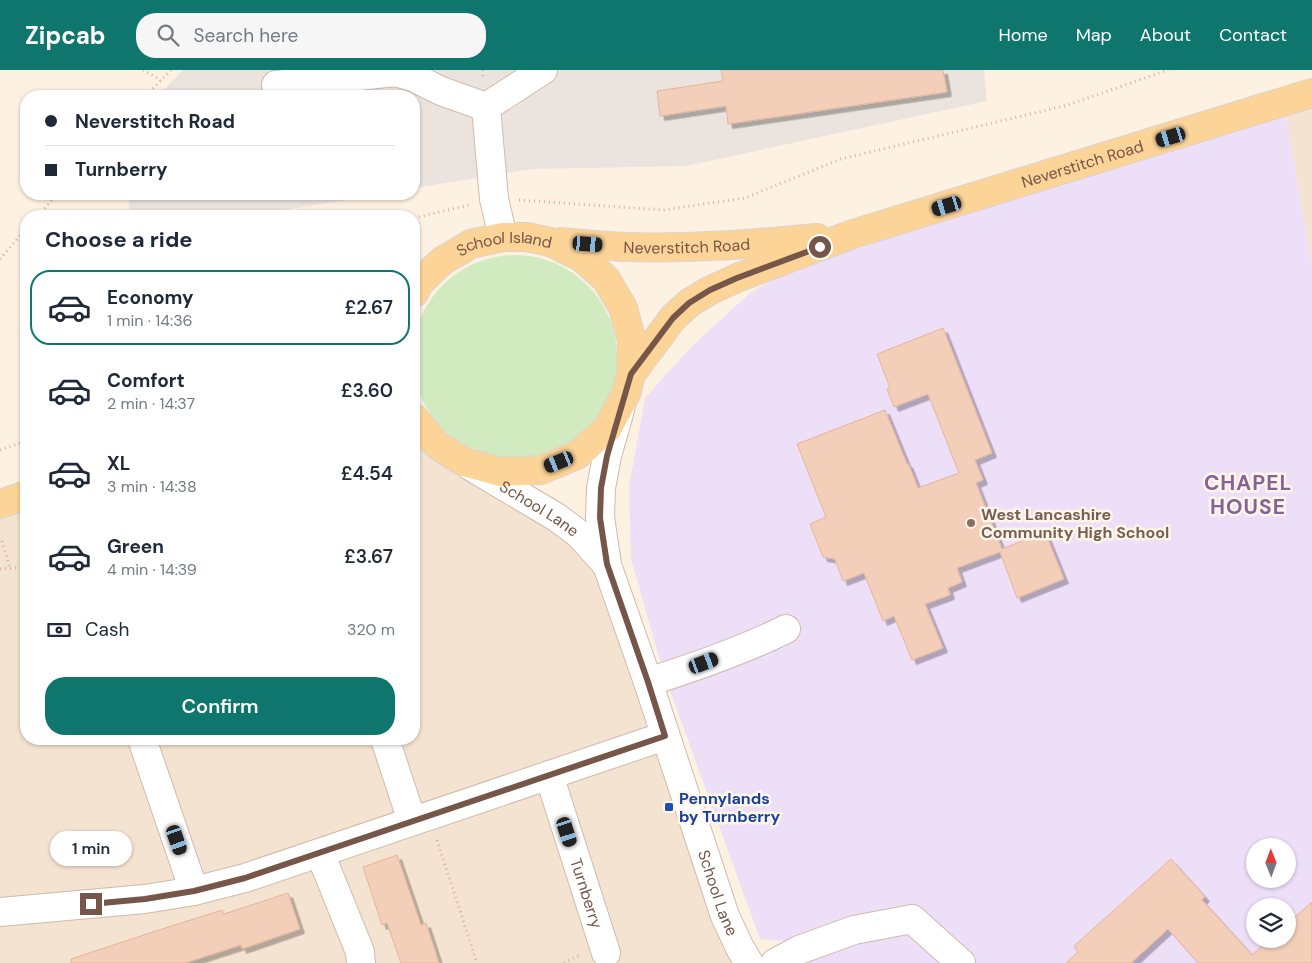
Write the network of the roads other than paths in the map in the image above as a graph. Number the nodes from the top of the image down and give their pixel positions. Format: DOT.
graph roads {
  1 [pos="542,70"];
  2 [pos="350,74"];
  3 [pos="276,85"];
  4 [pos="1312,93"];
  5 [pos="486,107"];
  6 [pos="853,234"];
  7 [pos="503,237"];
  8 [pos="550,242"];
  9 [pos="420,284"];
  10 [pos="628,384"];
  11 [pos="425,442"];
  12 [pos="464,462"];
  13 [pos="20,497"];
  14 [pos="0,504"];
  15 [pos="607,564"];
  16 [pos="786,629"];
  17 [pos="648,682"];
  18 [pos="665,736"];
  19 [pos="144,745"];
  20 [pos="388,745"];
  21 [pos="549,775"];
  22 [pos="420,818"];
  23 [pos="320,853"];
  24 [pos="194,891"];
  25 [pos="0,912"];
  26 [pos="606,953"];
  27 [pos="360,963"];
  28 [pos="749,963"];
  29 [pos="774,963"];
  30 [pos="961,963"];
  1 -- 5 [label="street"];
  2 -- 3 [label="street"];
  2 -- 5 [label="street"];
  4 -- 6 [label="main road, Neverstitch Road"];
  5 -- 7 [label="street"];
  6 -- 8 [label="main road, Neverstitch Road"];
  6 -- 10 [label="main road, Neverstitch Road"];
  7 -- 8 [label="main road, School Island"];
  7 -- 9 [label="main road, School Island"];
  8 -- 10 [label="main road, School Island"];
  10 -- 12 [label="main road, School Island"];
  10 -- 15 [label="street, School Lane"];
  11 -- 12 [label="main road, School Island"];
  12 -- 15 [label="street, School Lane"];
  13 -- 14 [label="main road"];
  15 -- 17 [label="street, School Lane"];
  16 -- 17 [label="street"];
  17 -- 18 [label="street, School Lane"];
  18 -- 21 [label="street"];
  18 -- 28 [label="street, School Lane"];
  19 -- 24 [label="street"];
  20 -- 22 [label="street"];
  21 -- 22 [label="street"];
  21 -- 26 [label="street, Turnberry"];
  22 -- 23 [label="street"];
  23 -- 24 [label="street"];
  23 -- 27 [label="street"];
  24 -- 25 [label="street"];
  29 -- 30 [label="street"];
}
